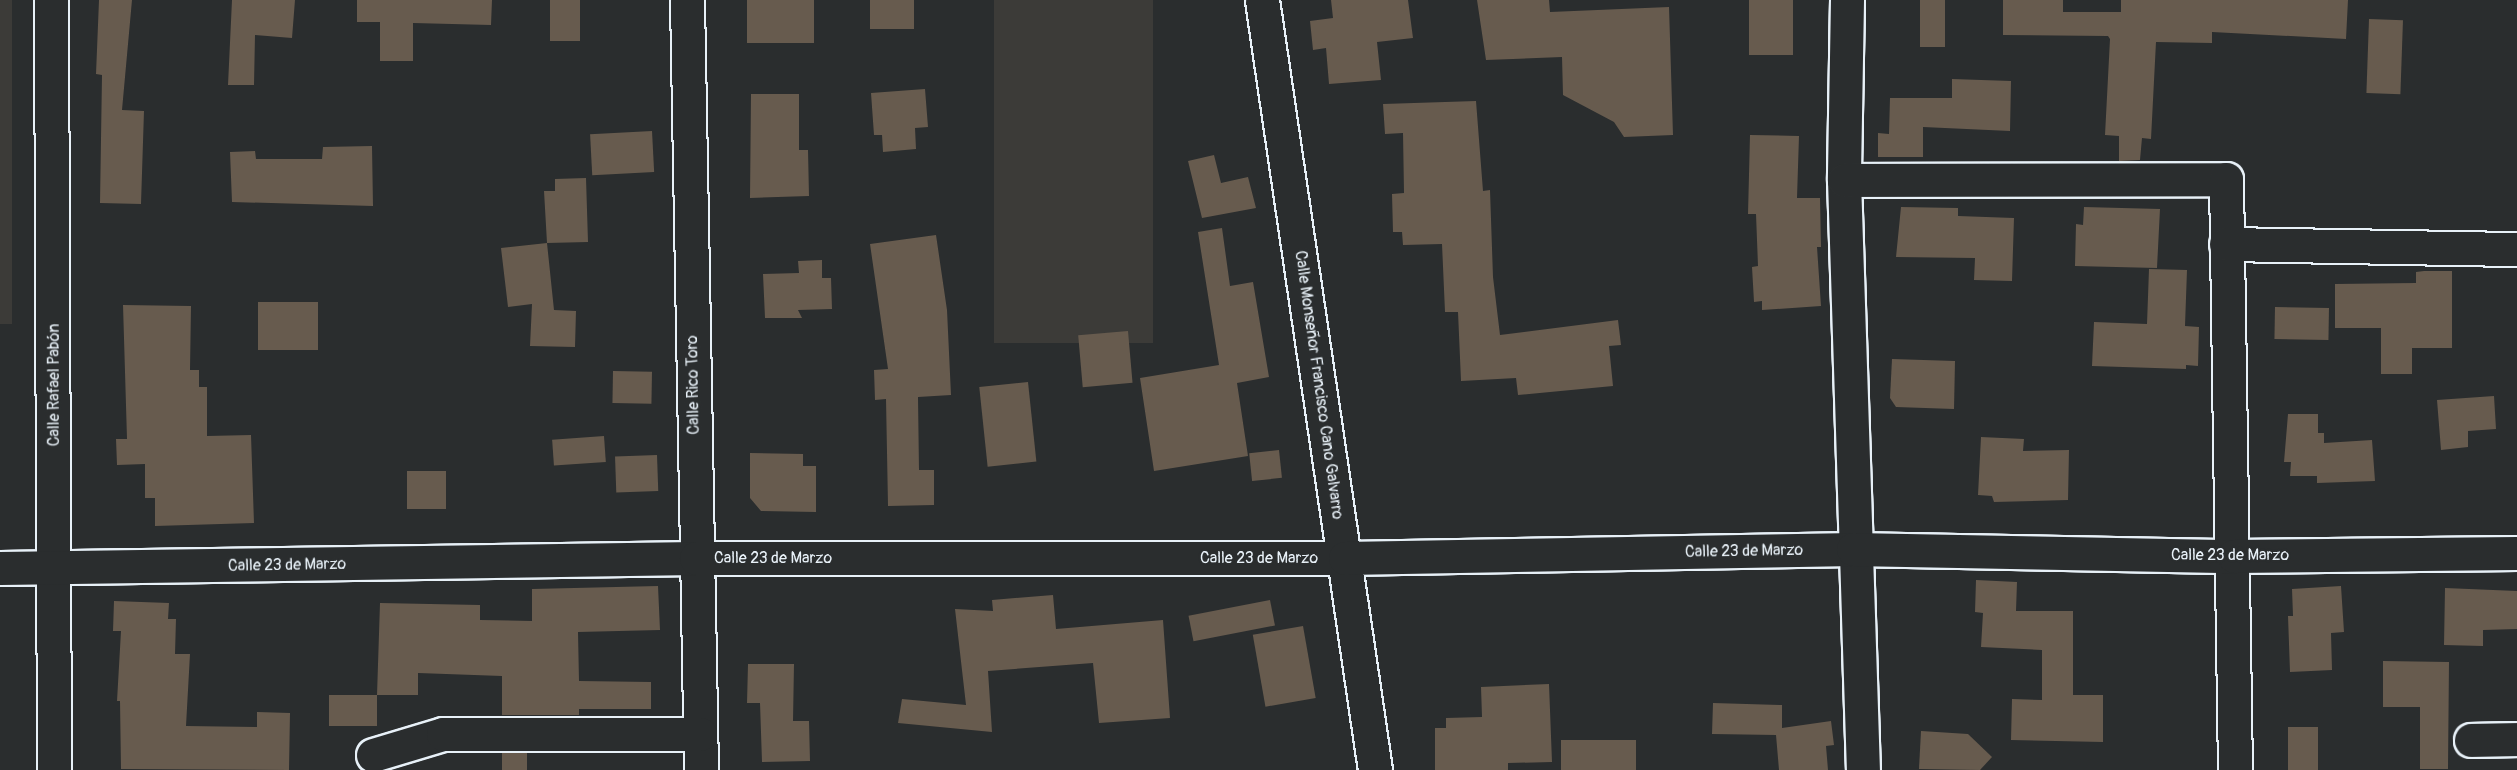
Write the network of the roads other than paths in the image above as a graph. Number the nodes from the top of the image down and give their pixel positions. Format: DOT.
graph roads {
  1 [pos="51,0"];
  2 [pos="687,0"];
  3 [pos="1262,0"];
  4 [pos="1847,0"];
  5 [pos="1844,180"];
  6 [pos="2226,244"];
  7 [pos="2517,249"];
  8 [pos="1853,549"];
  9 [pos="2517,553"];
  10 [pos="2234,556"];
  11 [pos="696,558"];
  12 [pos="1345,558"];
  13 [pos="0,568"];
  14 [pos="55,568"];
  15 [pos="700,734"];
  16 [pos="2517,739"];
  17 [pos="2471,740"];
  18 [pos="373,755"];
  19 [pos="54,770"];
  20 [pos="701,770"];
  21 [pos="1375,770"];
  22 [pos="1863,770"];
  23 [pos="2235,770"];
  1 -- 14 [label="street, Calle Rafael Pabón"];
  2 -- 11 [label="street, Calle Rico Toro"];
  3 -- 12 [label="street, Calle Monseñor Francisco Cano Galvarro"];
  4 -- 5 [label="street"];
  5 -- 6 [label="street"];
  5 -- 8 [label="street"];
  6 -- 7 [label="street"];
  6 -- 10 [label="street"];
  8 -- 10 [label="street, Calle 23 de Marzo"];
  8 -- 12 [label="street, Calle 23 de Marzo"];
  8 -- 22 [label="street"];
  9 -- 10 [label="street, Calle 23 de Marzo"];
  10 -- 23 [label="street"];
  11 -- 12 [label="street, Calle 23 de Marzo"];
  11 -- 14 [label="street, Calle 23 de Marzo"];
  11 -- 15 [label="street, Calle Rico Toro"];
  12 -- 21 [label="street, Calle Monseñor Francisco Cano Galvarro"];
  13 -- 14 [label="street, Calle 23 de Marzo"];
  14 -- 19 [label="street, Calle Rafael Pabón"];
  15 -- 18 [label="street"];
  15 -- 20 [label="street, Calle Rico Toro"];
  16 -- 17 [label="street"];
}
